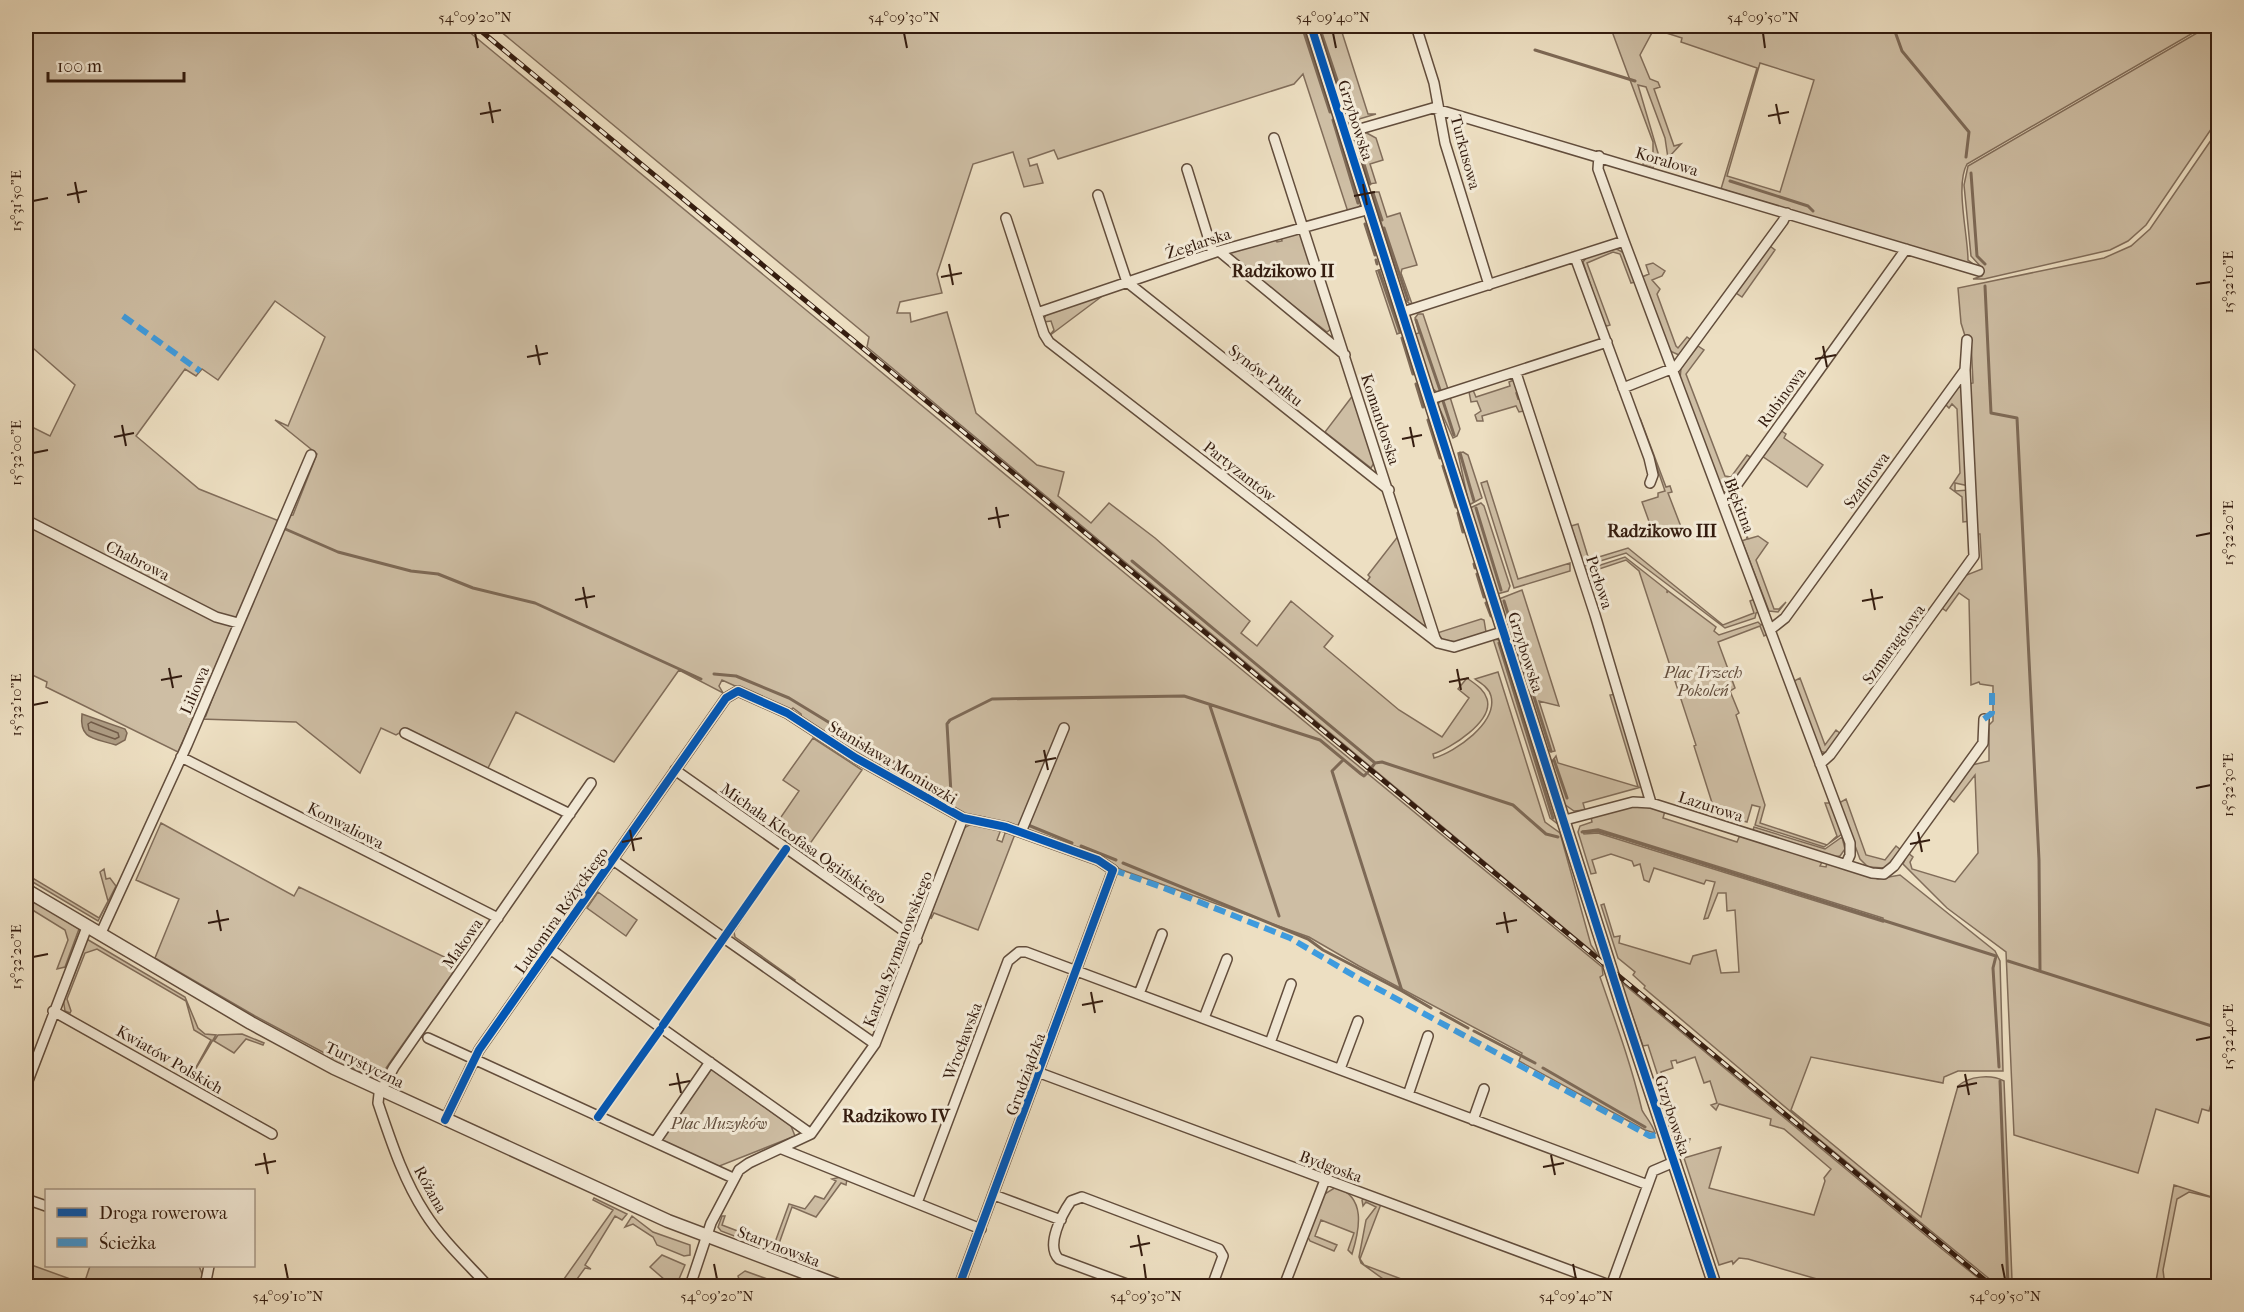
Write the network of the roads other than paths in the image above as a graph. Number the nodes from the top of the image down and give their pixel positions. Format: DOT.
graph roads {
  1 [pos="1311,26"];
  2 [pos="1416,26"];
  3 [pos="1439,109"];
  4 [pos="1346,133"];
  5 [pos="1274,138"];
  6 [pos="1599,156"];
  7 [pos="1186,169"];
  8 [pos="1098,195"];
  9 [pos="1370,209"];
  10 [pos="1787,213"];
  11 [pos="1006,218"];
  12 [pos="1304,228"];
  13 [pos="1624,241"];
  14 [pos="1906,249"];
  15 [pos="1216,252"];
  16 [pos="1575,257"];
  17 [pos="1979,272"];
  18 [pos="1126,282"];
  19 [pos="1489,285"];
  20 [pos="1403,312"];
  21 [pos="1037,313"];
  22 [pos="1967,340"];
  23 [pos="1607,342"];
  24 [pos="1345,355"];
  25 [pos="1672,369"];
  26 [pos="1965,370"];
  27 [pos="1516,373"];
  28 [pos="1623,388"];
  29 [pos="1431,399"];
  30 [pos="311,455"];
  31 [pos="1650,483"];
  32 [pos="1389,490"];
  33 [pos="1723,504"];
  34 [pos="26,520"];
  35 [pos="238,623"];
  36 [pos="1771,629"];
  37 [pos="1505,631"];
  38 [pos="1438,643"];
  39 [pos="731,693"];
  40 [pos="1984,719"];
  41 [pos="1064,728"];
  42 [pos="405,733"];
  43 [pos="182,757"];
  44 [pos="1820,764"];
  45 [pos="675,770"];
  46 [pos="591,783"];
  47 [pos="1651,802"];
  48 [pos="570,814"];
  49 [pos="963,818"];
  50 [pos="1565,820"];
  51 [pos="1021,832"];
  52 [pos="613,860"];
  53 [pos="1846,864"];
  54 [pos="1113,870"];
  55 [pos="26,890"];
  56 [pos="498,918"];
  57 [pos="87,927"];
  58 [pos="1162,933"];
  59 [pos="100,935"];
  60 [pos="917,940"];
  61 [pos="550,949"];
  62 [pos="1227,959"];
  63 [pos="1076,971"];
  64 [pos="1292,984"];
  65 [pos="1139,994"];
  66 [pos="53,1011"];
  67 [pos="1204,1018"];
  68 [pos="1358,1021"];
  69 [pos="1428,1036"];
  70 [pos="428,1038"];
  71 [pos="1270,1043"];
  72 [pos="875,1044"];
  73 [pos="474,1060"];
  74 [pos="710,1062"];
  75 [pos="1340,1069"];
  76 [pos="1040,1073"];
  77 [pos="26,1086"];
  78 [pos="1484,1089"];
  79 [pos="381,1090"];
  80 [pos="1408,1095"];
  81 [pos="445,1120"];
  82 [pos="1473,1120"];
  83 [pos="272,1134"];
  84 [pos="811,1134"];
  85 [pos="655,1142"];
  86 [pos="782,1149"];
  87 [pos="1674,1162"];
  88 [pos="733,1178"];
  89 [pos="1325,1180"];
  90 [pos="1648,1185"];
  91 [pos="994,1195"];
  92 [pos="26,1199"];
  93 [pos="917,1203"];
  94 [pos="45,1206"];
  95 [pos="1061,1220"];
  96 [pos="981,1229"];
  97 [pos="706,1236"];
  98 [pos="209,1267"];
  99 [pos="482,1284"];
  100 [pos="1611,1286"];
  101 [pos="205,1287"];
  102 [pos="690,1287"];
  103 [pos="840,1287"];
  104 [pos="959,1287"];
  105 [pos="1132,1287"];
  106 [pos="1212,1287"];
  107 [pos="1284,1287"];
  108 [pos="1715,1287"];
  1 -- 4 [label="street, Grzybowska"];
  2 -- 3 [label="street, Turkusowa"];
  3 -- 4 [label="street, Koralowa"];
  3 -- 6 [label="street, Koralowa"];
  3 -- 19 [label="street, Turkusowa"];
  4 -- 9 [label="street, Grzybowska"];
  5 -- 12 [label="street, Komandorska"];
  6 -- 10 [label="street, Koralowa"];
  6 -- 13 [label="street, Błękitna"];
  7 -- 15 [label="street"];
  8 -- 18 [label="street"];
  9 -- 12 [label="street, Żeglarska"];
  9 -- 20 [label="street, Grzybowska"];
  10 -- 14 [label="street, Koralowa"];
  10 -- 25 [label="street"];
  11 -- 21 [label="street, Partyzantów"];
  12 -- 15 [label="street, Żeglarska"];
  12 -- 24 [label="street, Komandorska"];
  13 -- 16 [label="street"];
  13 -- 25 [label="street, Błękitna"];
  14 -- 17 [label="street, Koralowa"];
  14 -- 33 [label="street, Rubinowa"];
  15 -- 18 [label="street, Żeglarska"];
  15 -- 24 [label="street"];
  16 -- 19 [label="street"];
  16 -- 23 [label="street"];
  18 -- 21 [label="street, Żeglarska"];
  18 -- 32 [label="street, Synów Pułku"];
  19 -- 20 [label="street"];
  20 -- 29 [label="street, Grzybowska"];
  21 -- 38 [label="street, Partyzantów"];
  22 -- 26 [label="street"];
  23 -- 27 [label="street"];
  23 -- 28 [label="street"];
  24 -- 32 [label="street, Komandorska"];
  25 -- 28 [label="street"];
  25 -- 33 [label="street, Błękitna"];
  26 -- 36 [label="street, Szafirowa"];
  26 -- 44 [label="street, Szmaragdowa"];
  27 -- 29 [label="street"];
  27 -- 47 [label="street, Perłowa"];
  28 -- 31 [label="street"];
  29 -- 37 [label="street, Grzybowska"];
  30 -- 35 [label="street, Liliowa"];
  32 -- 38 [label="street, Komandorska"];
  33 -- 36 [label="street, Błękitna"];
  34 -- 35 [label="street, Chabrowa"];
  35 -- 43 [label="street, Liliowa"];
  36 -- 44 [label="street, Błękitna"];
  37 -- 38 [label="street"];
  37 -- 50 [label="street, Grzybowska"];
  39 -- 45 [label="street, Ludomira Różyckiego"];
  39 -- 49 [label="street, Stanisława Moniuszki"];
  40 -- 53 [label="street, Lazurowa"];
  41 -- 51 [label="street"];
  42 -- 48 [label="street"];
  43 -- 56 [label="street, Konwaliowa"];
  43 -- 59 [label="street, Liliowa"];
  44 -- 53 [label="street, Błękitna"];
  45 -- 52 [label="street, Ludomira Różyckiego"];
  45 -- 60 [label="street, Michała Kleofasa Ogińskiego"];
  46 -- 48 [label="street, Makowa"];
  47 -- 50 [label="street, Lazurowa"];
  47 -- 53 [label="street, Lazurowa"];
  48 -- 56 [label="street, Makowa"];
  49 -- 51 [label="street, Stanisława Moniuszki"];
  49 -- 60 [label="street, Karola Szymanowskiego"];
  50 -- 87 [label="street, Grzybowska"];
  51 -- 54 [label="street, Stanisława Moniuszki"];
  52 -- 61 [label="street, Ludomira Różyckiego"];
  52 -- 72 [label="street"];
  54 -- 63 [label="street, Grudziądzka"];
  55 -- 57 [label="street, Turystyczna"];
  56 -- 79 [label="street, Makowa"];
  57 -- 59 [label="street, Turystyczna"];
  57 -- 66 [label="street"];
  58 -- 65 [label="street"];
  59 -- 79 [label="street, Turystyczna"];
  60 -- 72 [label="street, Karola Szymanowskiego"];
  61 -- 73 [label="street, Ludomira Różyckiego"];
  61 -- 74 [label="street"];
  62 -- 67 [label="street"];
  63 -- 65 [label="street"];
  63 -- 76 [label="street, Grudziądzka"];
  63 -- 93 [label="street, Wrocławska"];
  64 -- 71 [label="street"];
  65 -- 67 [label="street"];
  66 -- 77 [label="street"];
  66 -- 83 [label="street, Kwiatów Polskich"];
  67 -- 71 [label="street"];
  68 -- 75 [label="street"];
  69 -- 80 [label="street"];
  70 -- 73 [label="street"];
  71 -- 75 [label="street"];
  72 -- 84 [label="street, Karola Szymanowskiego"];
  73 -- 81 [label="street, Ludomira Różyckiego"];
  73 -- 85 [label="street"];
  74 -- 84 [label="street"];
  74 -- 85 [label="street"];
  75 -- 80 [label="street"];
  76 -- 89 [label="street, Bydgoska"];
  76 -- 91 [label="street, Grudziądzka"];
  78 -- 82 [label="street"];
  79 -- 81 [label="street, Turystyczna"];
  79 -- 99 [label="street, Różana"];
  80 -- 82 [label="street"];
  81 -- 97 [label="street, Turystyczna"];
  82 -- 90 [label="street"];
  84 -- 86 [label="street, Karola Szymanowskiego"];
  85 -- 88 [label="street"];
  86 -- 88 [label="street, Karola Szymanowskiego"];
  86 -- 93 [label="street"];
  87 -- 90 [label="street"];
  87 -- 108 [label="street, Grzybowska"];
  88 -- 97 [label="street, Karola Szymanowskiego"];
  89 -- 100 [label="street, Bydgoska"];
  89 -- 107 [label="street"];
  90 -- 100 [label="street"];
  91 -- 95 [label="street"];
  91 -- 96 [label="street, Grudziądzka"];
  92 -- 94 [label="street"];
  93 -- 96 [label="street"];
  95 -- 105 [label="street"];
  95 -- 106 [label="street"];
  96 -- 104 [label="street, Grudziądzka"];
  97 -- 102 [label="street, Karola Szymanowskiego"];
  97 -- 103 [label="street, Starynowska"];
  98 -- 101 [label="street"];
}
